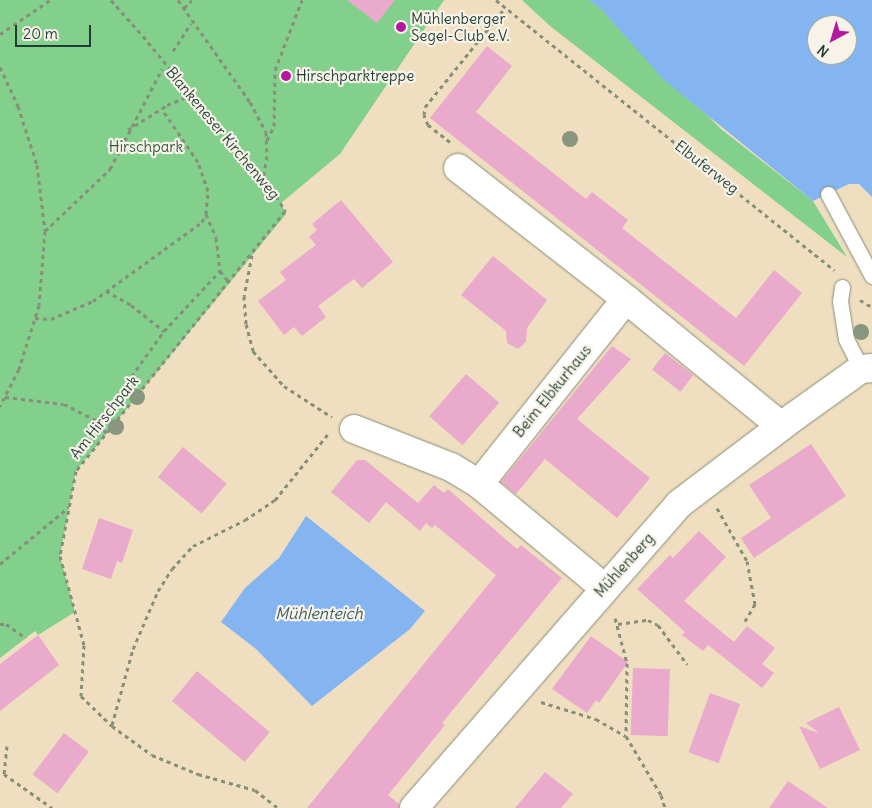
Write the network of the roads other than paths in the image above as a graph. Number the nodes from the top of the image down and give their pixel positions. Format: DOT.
graph roads {
  1 [pos="455,156"];
  2 [pos="828,194"];
  3 [pos="872,276"];
  4 [pos="842,287"];
  5 [pos="626,299"];
  6 [pos="867,369"];
  7 [pos="781,426"];
  8 [pos="341,431"];
  9 [pos="478,484"];
  10 [pos="600,591"];
  11 [pos="414,808"];
  1 -- 5 [label="street"];
  2 -- 3 [label="lane"];
  4 -- 6 [label="lane"];
  5 -- 7 [label="street"];
  5 -- 9 [label="street, Beim Elbkurhaus"];
  6 -- 7 [label="street, Mühlenberg"];
  7 -- 10 [label="street, Mühlenberg"];
  8 -- 9 [label="street"];
  9 -- 10 [label="street"];
  10 -- 11 [label="street, Mühlenberg"];
}
